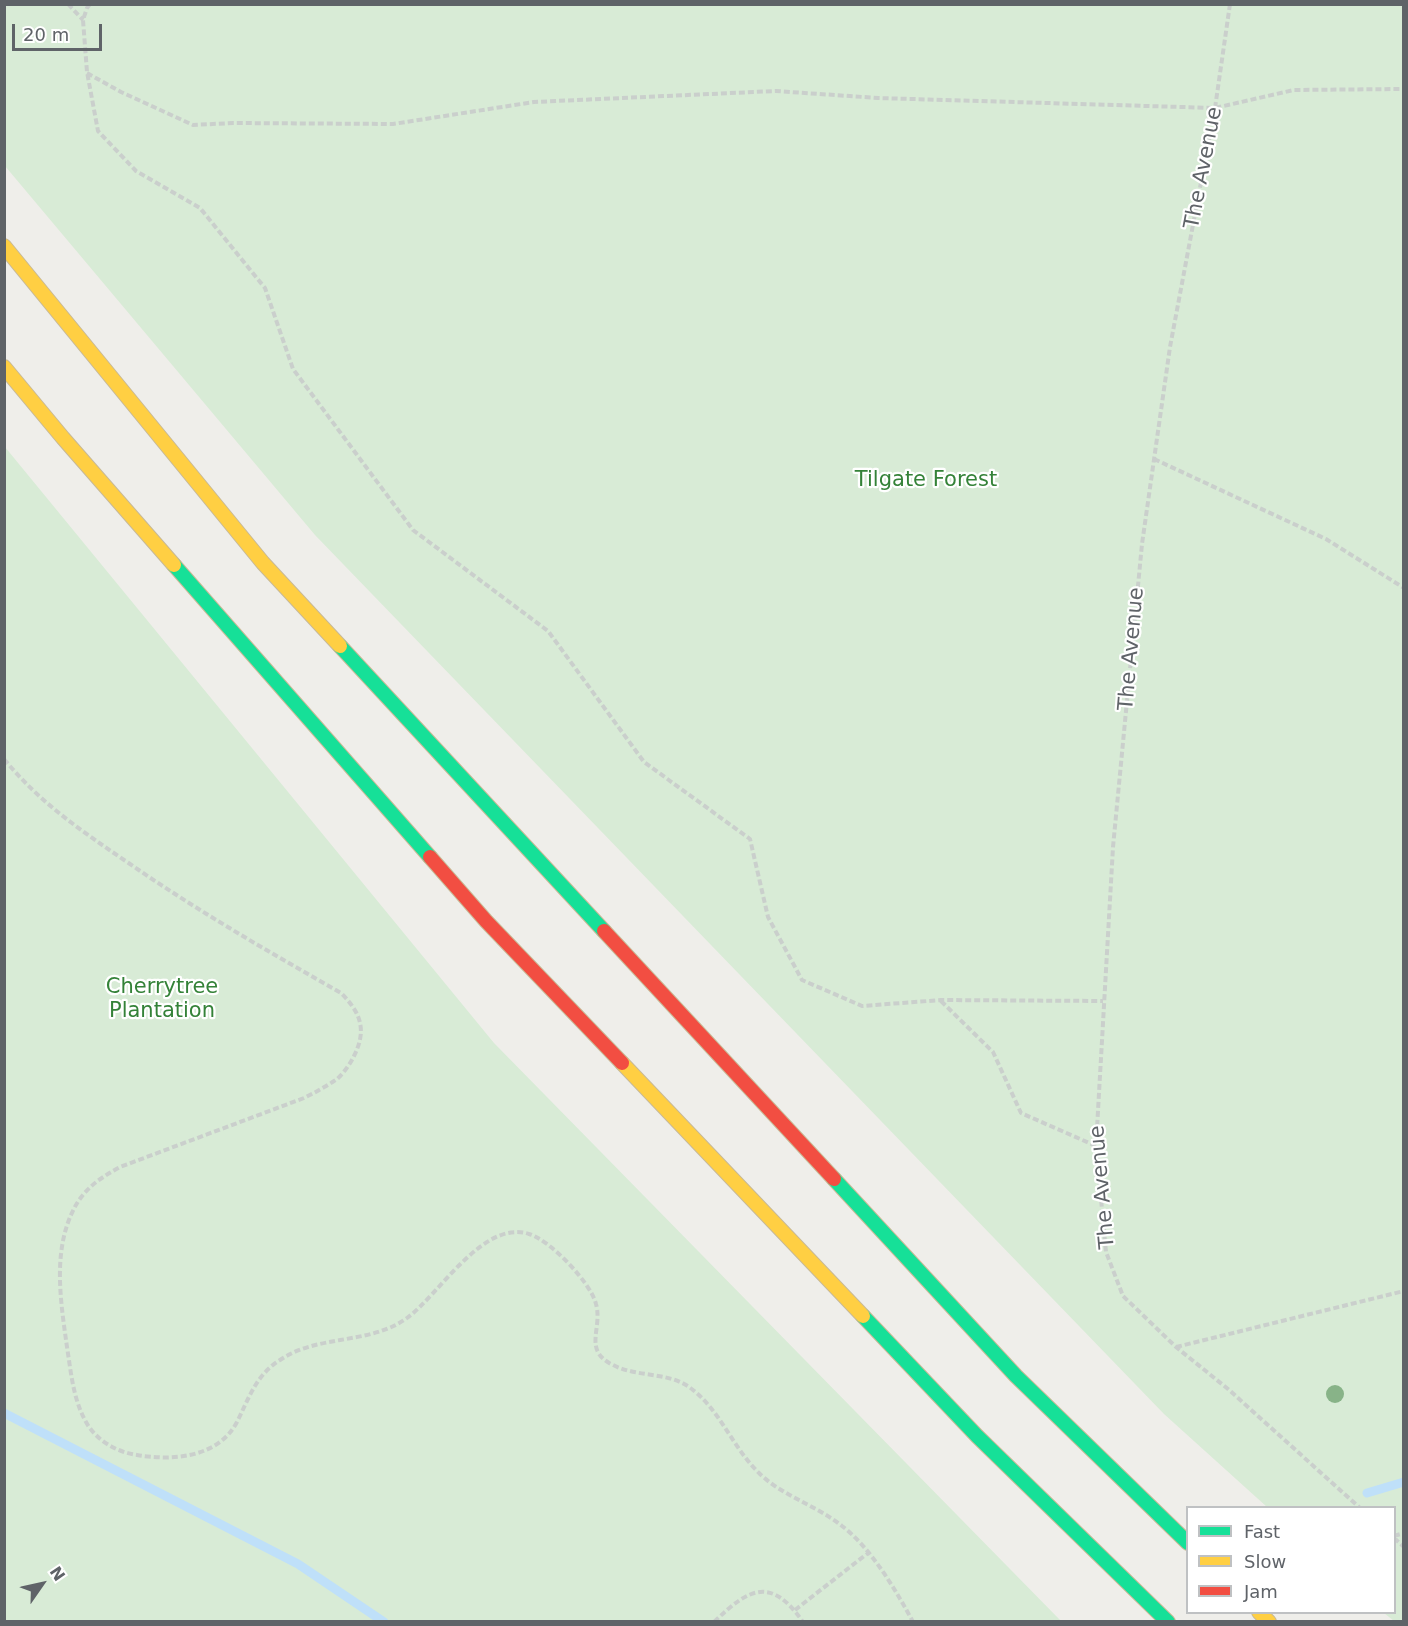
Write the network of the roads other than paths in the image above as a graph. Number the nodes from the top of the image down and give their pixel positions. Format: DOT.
graph roads {
  1 [pos="4,246"];
  2 [pos="4,367"];
  3 [pos="1186,1541"];
  4 [pos="1168,1622"];
  1 -- 3 [label="highway"];
  2 -- 4 [label="highway"];
}
